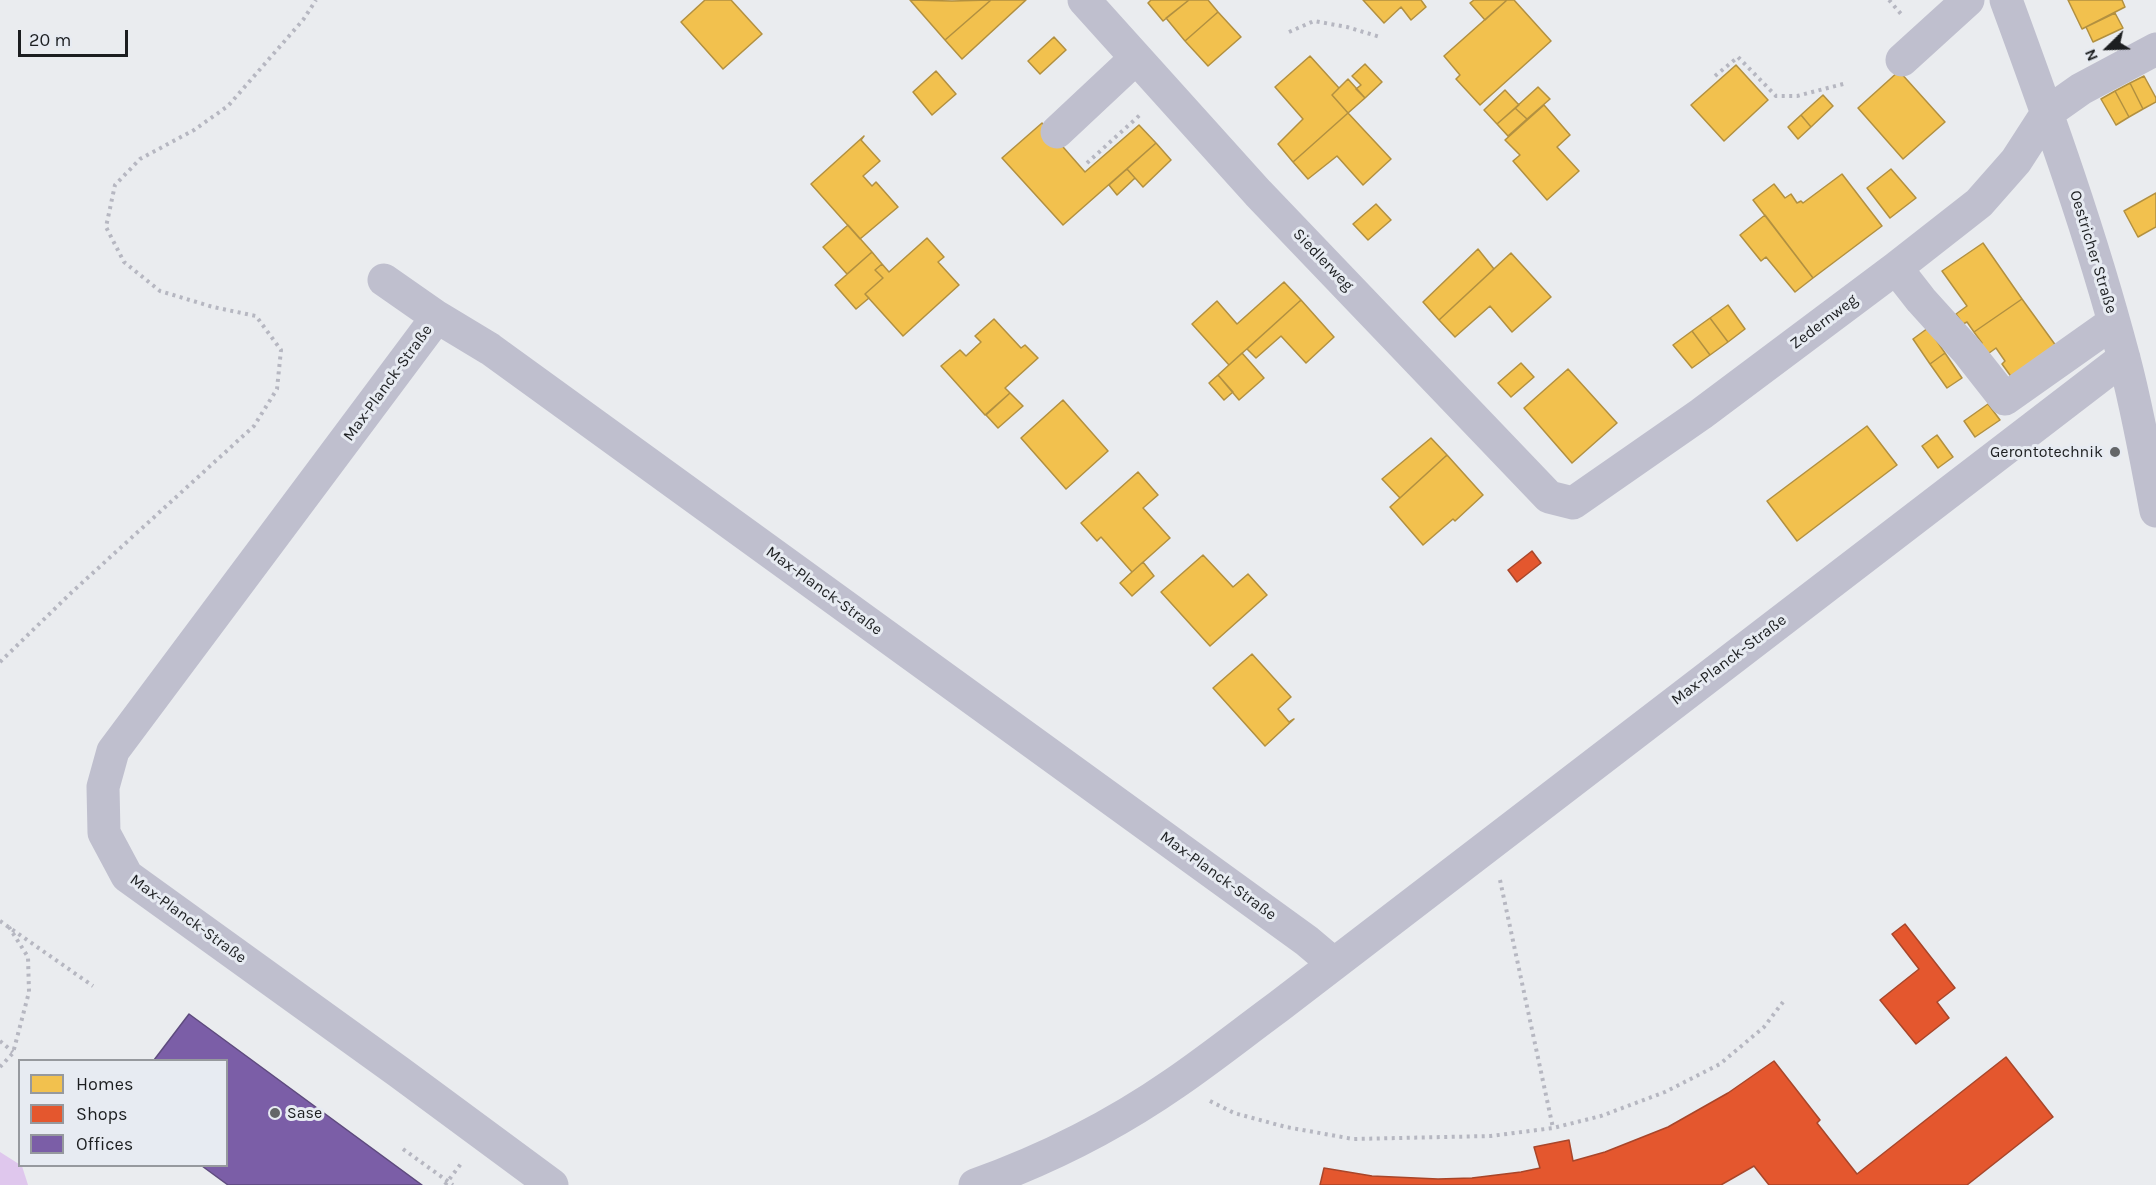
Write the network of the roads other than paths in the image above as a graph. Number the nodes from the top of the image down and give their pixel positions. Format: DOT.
graph roads {
  1 [pos="1084,0"];
  2 [pos="1968,0"];
  3 [pos="2006,0"];
  4 [pos="2156,49"];
  5 [pos="1136,58"];
  6 [pos="1902,60"];
  7 [pos="2048,113"];
  8 [pos="1057,132"];
  9 [pos="1896,268"];
  10 [pos="384,280"];
  11 [pos="437,316"];
  12 [pos="2114,322"];
  13 [pos="2124,358"];
  14 [pos="1573,503"];
  15 [pos="2156,511"];
  16 [pos="1333,963"];
  17 [pos="549,1184"];
  18 [pos="975,1185"];
  1 -- 5 [label="street, Siedlerweg"];
  2 -- 6 [label="street"];
  3 -- 7 [label="street, Oestricher Straße"];
  4 -- 7 [label="street"];
  5 -- 8 [label="street"];
  5 -- 14 [label="street, Siedlerweg"];
  7 -- 9 [label="street, Zedernweg"];
  7 -- 12 [label="street, Oestricher Straße"];
  9 -- 12 [label="street"];
  9 -- 14 [label="street, Zedernweg"];
  10 -- 11 [label="street"];
  11 -- 16 [label="street, Max-Planck-Straße"];
  11 -- 17 [label="street, Max-Planck-Straße"];
  12 -- 13 [label="street, Oestricher Straße"];
  13 -- 15 [label="street, Oestricher Straße"];
  13 -- 16 [label="street, Max-Planck-Straße"];
  16 -- 18 [label="street, Max-Planck-Straße"];
}
